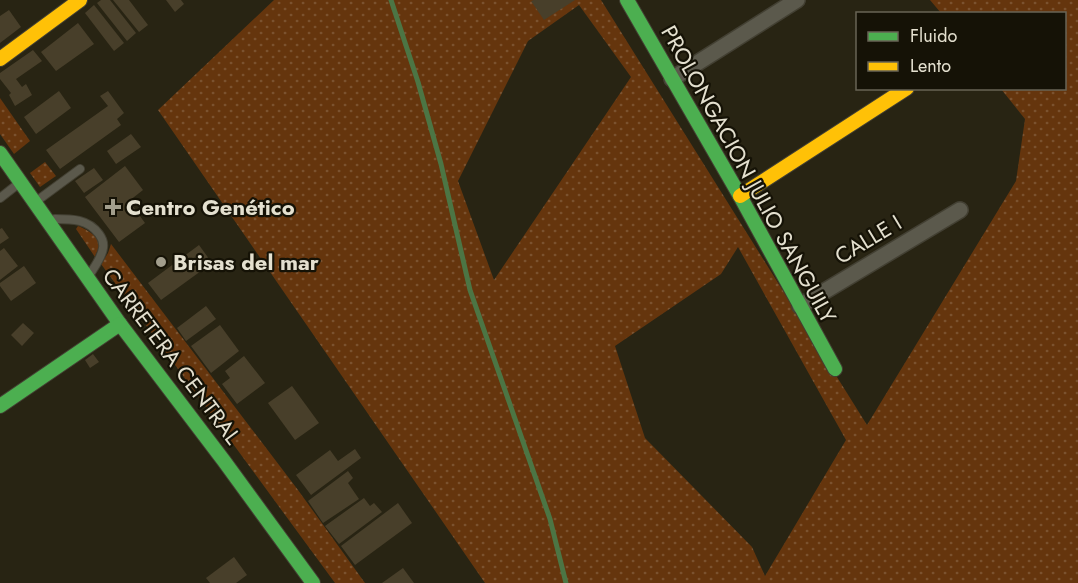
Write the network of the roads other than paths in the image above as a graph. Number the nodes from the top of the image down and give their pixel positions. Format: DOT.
graph roads {
  1 [pos="80,0"];
  2 [pos="627,0"];
  3 [pos="797,0"];
  4 [pos="0,59"];
  5 [pos="672,79"];
  6 [pos="904,90"];
  7 [pos="0,153"];
  8 [pos="80,169"];
  9 [pos="21,182"];
  10 [pos="740,196"];
  11 [pos="0,198"];
  12 [pos="35,202"];
  13 [pos="960,210"];
  14 [pos="46,219"];
  15 [pos="87,277"];
  16 [pos="800,306"];
  17 [pos="120,324"];
  18 [pos="835,369"];
  19 [pos="0,406"];
  20 [pos="314,583"];
  1 -- 4 [label="main road"];
  2 -- 5 [label="main road, PROLONGACION JULIO SANGUILY"];
  3 -- 5 [label="street"];
  5 -- 10 [label="main road, PROLONGACION JULIO SANGUILY"];
  6 -- 10 [label="main road"];
  7 -- 9 [label="main road, CARRETERA CENTRAL"];
  8 -- 12 [label="lane"];
  9 -- 11 [label="lane"];
  9 -- 12 [label="main road, CARRETERA CENTRAL"];
  10 -- 16 [label="main road, PROLONGACION JULIO SANGUILY"];
  12 -- 14 [label="main road, CARRETERA CENTRAL"];
  13 -- 16 [label="street, CALLE I"];
  14 -- 15 [label="main road, CARRETERA CENTRAL"];
  14 -- 15 [label="lane"];
  15 -- 17 [label="main road, CARRETERA CENTRAL"];
  16 -- 18 [label="main road, PROLONGACION JULIO SANGUILY"];
  17 -- 19 [label="main road"];
  17 -- 20 [label="main road, CARRETERA CENTRAL"];
}
